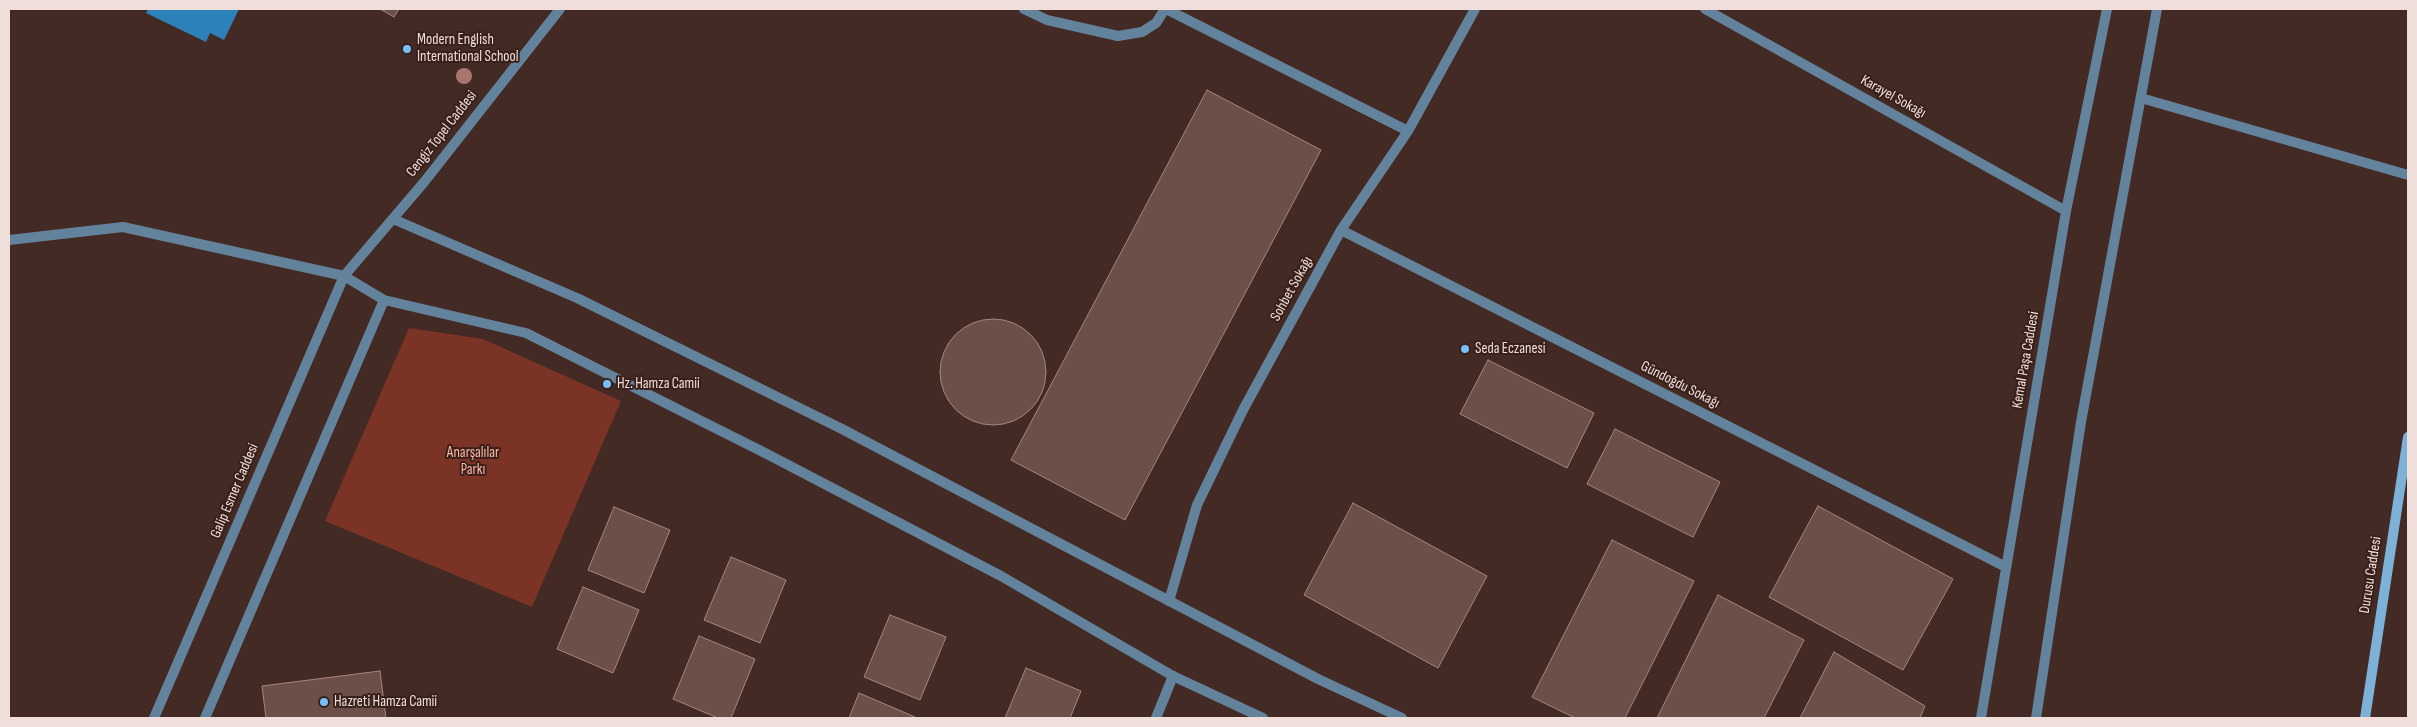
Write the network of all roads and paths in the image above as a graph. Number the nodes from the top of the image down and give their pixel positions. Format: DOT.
graph roads {
  1 [pos="560,9"];
  2 [pos="1024,9"];
  3 [pos="1166,9"];
  4 [pos="1475,9"];
  5 [pos="1705,9"];
  6 [pos="2107,9"];
  7 [pos="2156,9"];
  8 [pos="2141,98"];
  9 [pos="1408,131"];
  10 [pos="2408,175"];
  11 [pos="2066,211"];
  12 [pos="393,219"];
  13 [pos="1341,230"];
  14 [pos="9,240"];
  15 [pos="344,276"];
  16 [pos="384,300"];
  17 [pos="2408,437"];
  18 [pos="2006,567"];
  19 [pos="1169,600"];
  20 [pos="1173,676"];
  21 [pos="154,718"];
  22 [pos="205,718"];
  23 [pos="1156,718"];
  24 [pos="1263,718"];
  25 [pos="1402,718"];
  26 [pos="1981,718"];
  27 [pos="2036,718"];
  28 [pos="2365,718"];
  1 -- 12 [label="street, Cengiz Topel Caddesi"];
  2 -- 3 [label="street"];
  3 -- 9 [label="street"];
  4 -- 9 [label="street, Sohbet Sokağı"];
  5 -- 11 [label="street, Karayel Sokağı"];
  6 -- 11 [label="street, Kemal Paşa Caddesi"];
  7 -- 8 [label="street"];
  8 -- 10 [label="street"];
  8 -- 27 [label="street"];
  9 -- 13 [label="street, Sohbet Sokağı"];
  11 -- 18 [label="street, Kemal Paşa Caddesi"];
  12 -- 15 [label="street, Cengiz Topel Caddesi"];
  12 -- 19 [label="street"];
  13 -- 18 [label="street, Gündoğdu Sokağı"];
  13 -- 19 [label="street, Sohbet Sokağı"];
  14 -- 15 [label="street"];
  15 -- 16 [label="street"];
  15 -- 21 [label="street, Galip Esmer Caddesi"];
  16 -- 20 [label="street"];
  16 -- 22 [label="street"];
  17 -- 28 [label="main road, Durusu Caddesi"];
  18 -- 26 [label="street, Kemal Paşa Caddesi"];
  19 -- 25 [label="street"];
  20 -- 23 [label="street"];
  20 -- 24 [label="street"];
}
